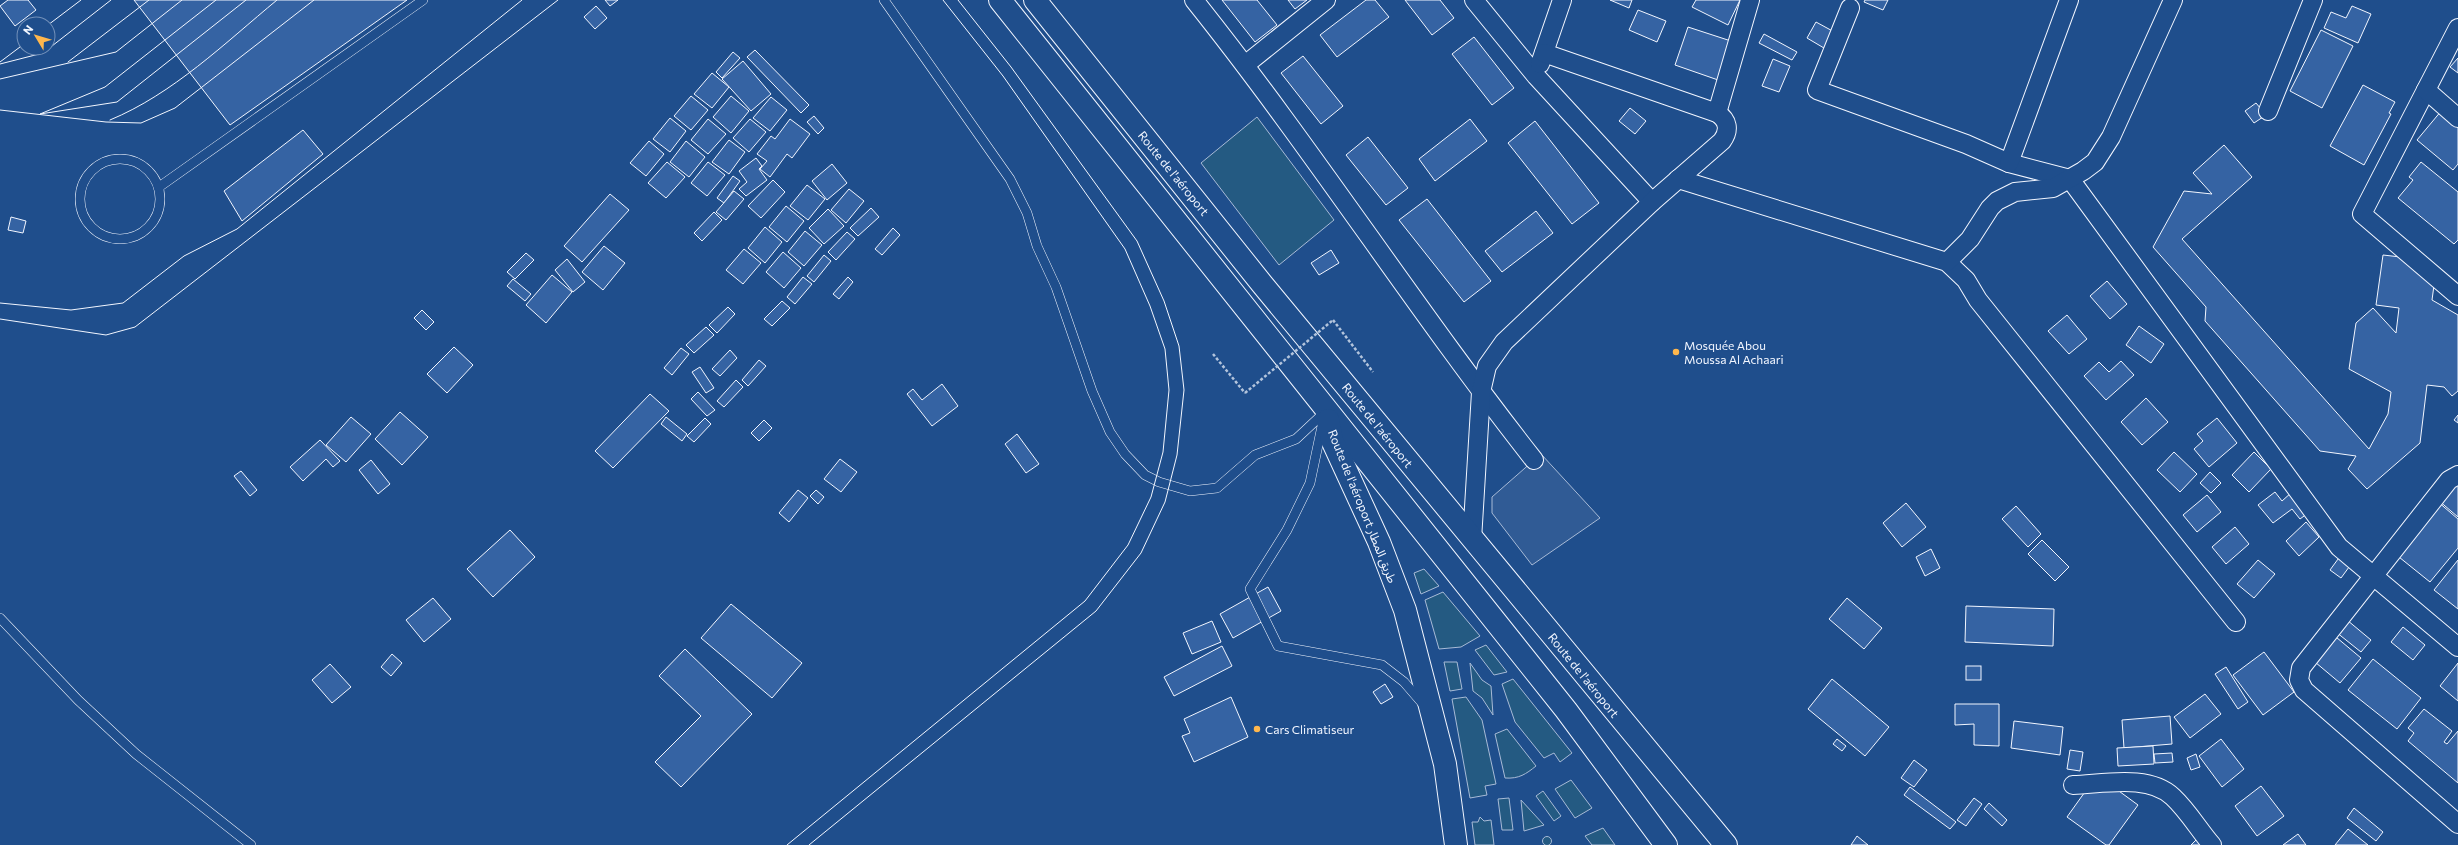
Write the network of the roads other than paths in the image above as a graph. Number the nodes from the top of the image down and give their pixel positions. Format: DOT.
graph roads {
  1 [pos="423,0"];
  2 [pos="884,0"];
  3 [pos="1000,0"];
  4 [pos="1035,0"];
  5 [pos="1194,0"];
  6 [pos="1326,0"];
  7 [pos="1474,0"];
  8 [pos="1562,0"];
  9 [pos="1750,0"];
  10 [pos="2069,0"];
  11 [pos="2173,0"];
  12 [pos="2313,0"];
  13 [pos="1850,8"];
  14 [pos="2458,28"];
  15 [pos="1544,53"];
  16 [pos="1245,65"];
  17 [pos="1536,76"];
  18 [pos="2426,90"];
  19 [pos="2268,111"];
  20 [pos="1717,113"];
  21 [pos="2458,118"];
  22 [pos="2009,163"];
  23 [pos="1678,179"];
  24 [pos="2070,179"];
  25 [pos="159,187"];
  26 [pos="1652,202"];
  27 [pos="1947,262"];
  28 [pos="2458,296"];
  29 [pos="1481,392"];
  30 [pos="1326,411"];
  31 [pos="1534,460"];
  32 [pos="2458,475"];
  33 [pos="1472,540"];
  34 [pos="2374,576"];
  35 [pos="0,618"];
  36 [pos="2236,622"];
  37 [pos="2458,647"];
  38 [pos="1433,715"];
  39 [pos="1673,783"];
  40 [pos="2073,785"];
  41 [pos="2458,824"];
  42 [pos="251,845"];
  43 [pos="1456,845"];
  44 [pos="1666,845"];
  45 [pos="1717,845"];
  46 [pos="1726,845"];
  47 [pos="2212,845"];
  1 -- 25 [label="lane"];
  2 -- 30 [label="lane"];
  3 -- 30 [label="highway, Route de l'aéroport طريق المطار"];
  4 -- 33 [label="highway, Route de l'aéroport"];
  5 -- 16 [label="street"];
  6 -- 16 [label="street"];
  7 -- 17 [label="street"];
  8 -- 15 [label="street"];
  9 -- 20 [label="street"];
  10 -- 22 [label="street"];
  11 -- 24 [label="street"];
  12 -- 19 [label="street"];
  13 -- 22 [label="street"];
  14 -- 18 [label="street"];
  15 -- 17 [label="street"];
  15 -- 20 [label="street"];
  16 -- 29 [label="street"];
  17 -- 26 [label="street"];
  18 -- 21 [label="street"];
  18 -- 28 [label="street"];
  20 -- 23 [label="street"];
  22 -- 24 [label="street"];
  23 -- 26 [label="street"];
  23 -- 27 [label="street"];
  24 -- 27 [label="street"];
  24 -- 34 [label="street"];
  25 -- 25 [label="lane"];
  26 -- 29 [label="street"];
  27 -- 36 [label="street"];
  29 -- 31 [label="street"];
  29 -- 33 [label="street"];
  30 -- 38 [label="highway, Route de l'aéroport طريق المطار"];
  30 -- 38 [label="lane"];
  30 -- 44 [label="highway"];
  32 -- 34 [label="street"];
  33 -- 39 [label="highway, Route de l'aéroport"];
  34 -- 37 [label="street"];
  34 -- 41 [label="street"];
  35 -- 42 [label="lane"];
  38 -- 43 [label="highway, Route de l'aéroport طريق المطار"];
  39 -- 45 [label="highway"];
  39 -- 46 [label="highway, Route de l'aéroport"];
  40 -- 47 [label="street"];
}
